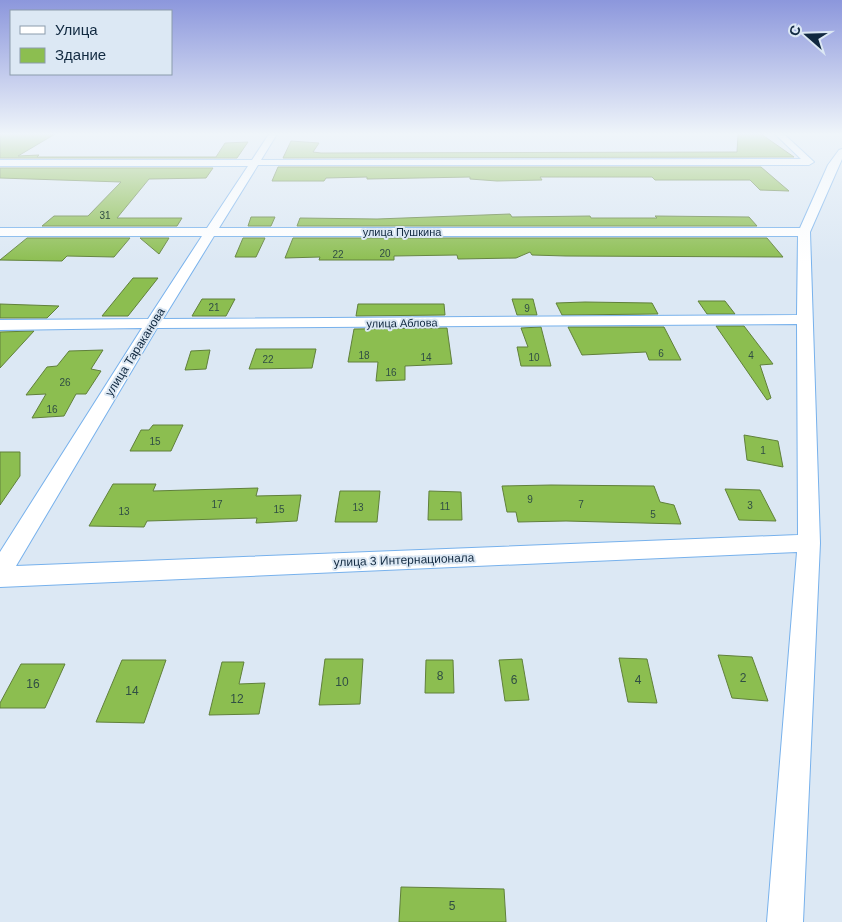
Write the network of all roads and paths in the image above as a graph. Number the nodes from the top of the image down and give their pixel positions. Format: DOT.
graph roads {
  1 [pos="246,177"];
  2 [pos="825,177"];
  3 [pos="828,177"];
  4 [pos="827,180"];
  5 [pos="0,232"];
  6 [pos="210,232"];
  7 [pos="804,232"];
  8 [pos="804,319"];
  9 [pos="0,326"];
  10 [pos="151,326"];
  11 [pos="809,543"];
  12 [pos="0,572"];
  13 [pos="0,576"];
  14 [pos="786,922"];
  1 -- 6 [label="street, улица Тараканова"];
  2 -- 4 [label="street"];
  3 -- 4 [label="street"];
  4 -- 7 [label="street"];
  5 -- 6 [label="street, улица Пушкина"];
  6 -- 7 [label="street, улица Пушкина"];
  6 -- 10 [label="street, улица Тараканова"];
  7 -- 8 [label="street"];
  8 -- 10 [label="street, улица Аблова"];
  8 -- 11 [label="street"];
  9 -- 10 [label="street, улица Аблова"];
  10 -- 12 [label="street, улица Тараканова"];
  11 -- 13 [label="street, улица 3 Интернационала"];
  11 -- 14 [label="street"];
}
